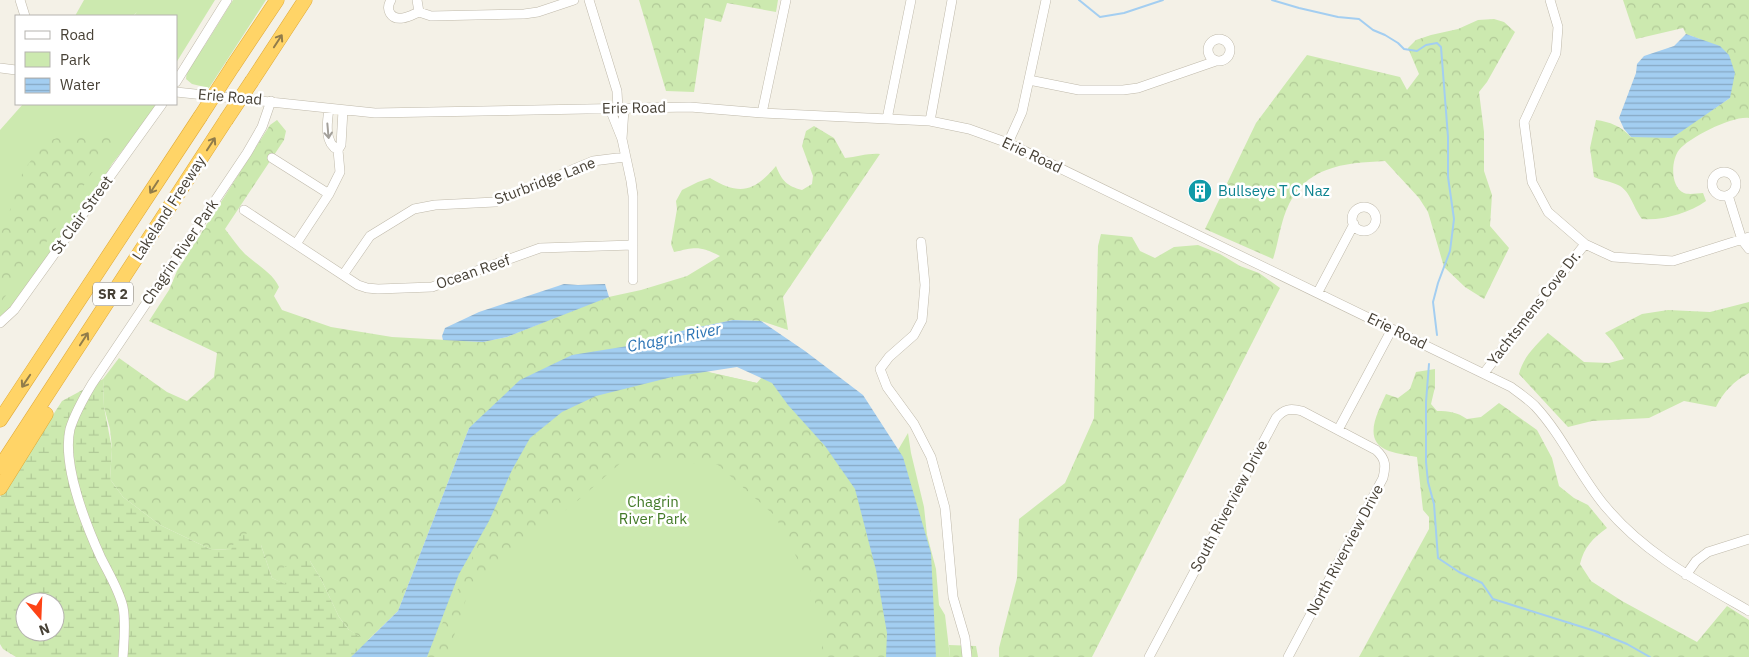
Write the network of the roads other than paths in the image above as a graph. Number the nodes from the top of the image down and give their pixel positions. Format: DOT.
graph roads {
  1 [pos="20,0"];
  2 [pos="227,0"];
  3 [pos="277,0"];
  4 [pos="305,0"];
  5 [pos="391,0"];
  6 [pos="417,0"];
  7 [pos="574,0"];
  8 [pos="588,0"];
  9 [pos="786,0"];
  10 [pos="911,0"];
  11 [pos="952,0"];
  12 [pos="1046,0"];
  13 [pos="1550,0"];
  14 [pos="419,12"];
  15 [pos="25,15"];
  16 [pos="1216,61"];
  17 [pos="0,68"];
  18 [pos="15,70"];
  19 [pos="178,79"];
  20 [pos="1029,80"];
  21 [pos="178,92"];
  22 [pos="271,101"];
  23 [pos="161,105"];
  24 [pos="330,108"];
  25 [pos="617,109"];
  26 [pos="343,110"];
  27 [pos="762,113"];
  28 [pos="887,119"];
  29 [pos="930,121"];
  30 [pos="622,139"];
  31 [pos="1008,143"];
  32 [pos="338,150"];
  33 [pos="626,157"];
  34 [pos="272,158"];
  35 [pos="329,194"];
  36 [pos="1728,195"];
  37 [pos="244,210"];
  38 [pos="1354,224"];
  39 [pos="1746,238"];
  40 [pos="921,242"];
  41 [pos="296,244"];
  42 [pos="1584,244"];
  43 [pos="632,246"];
  44 [pos="1749,249"];
  45 [pos="344,275"];
  46 [pos="633,280"];
  47 [pos="1318,292"];
  48 [pos="0,323"];
  49 [pos="1392,328"];
  50 [pos="68,363"];
  51 [pos="1484,373"];
  52 [pos="0,420"];
  53 [pos="1338,430"];
  54 [pos="0,467"];
  55 [pos="2,486"];
  56 [pos="1749,539"];
  57 [pos="1686,575"];
  58 [pos="1749,611"];
  59 [pos="123,657"];
  60 [pos="967,657"];
  61 [pos="1149,657"];
  62 [pos="1288,657"];
  1 -- 15 [label="street"];
  2 -- 19 [label="street"];
  3 -- 52 [label="highway, Lakeland Freeway / SR 2, one-way, bridge"];
  50 -- 4 [label="highway, Lakeland Freeway / SR 2, one-way, bridge"];
  5 -- 14 [label="street"];
  6 -- 14 [label="street"];
  7 -- 14 [label="street"];
  8 -- 25 [label="street"];
  9 -- 27 [label="street"];
  10 -- 28 [label="street"];
  11 -- 29 [label="street"];
  12 -- 20 [label="street"];
  13 -- 42 [label="street"];
  16 -- 20 [label="street"];
  17 -- 18 [label="street"];
  20 -- 31 [label="street"];
  21 -- 22 [label="street, Erie Road"];
  22 -- 24 [label="street, Erie Road"];
  22 -- 59 [label="street, Chagrin River Park"];
  23 -- 48 [label="street, St Clair Street"];
  24 -- 26 [label="street, Erie Road"];
  24 -- 32 [label="street, one-way"];
  25 -- 26 [label="street, Erie Road"];
  25 -- 27 [label="street, Erie Road"];
  25 -- 30 [label="street"];
  25 -- 30 [label="street"];
  26 -- 32 [label="street"];
  27 -- 28 [label="street, Erie Road"];
  28 -- 29 [label="street, Erie Road"];
  29 -- 31 [label="street, Erie Road"];
  30 -- 33 [label="street"];
  31 -- 47 [label="street, Erie Road"];
  32 -- 35 [label="street"];
  33 -- 43 [label="street"];
  33 -- 45 [label="street, Sturbridge Lane"];
  34 -- 35 [label="street"];
  35 -- 41 [label="street"];
  36 -- 39 [label="street"];
  37 -- 41 [label="street, Ocean Reef"];
  38 -- 47 [label="street"];
  39 -- 42 [label="street"];
  39 -- 44 [label="street"];
  40 -- 60 [label="street"];
  41 -- 45 [label="street, Ocean Reef"];
  42 -- 51 [label="street, Yachtsmens Cove Dr."];
  43 -- 45 [label="street, Ocean Reef"];
  43 -- 46 [label="street"];
  47 -- 49 [label="street, Erie Road"];
  49 -- 51 [label="street, Erie Road"];
  49 -- 53 [label="street"];
  50 -- 54 [label="highway, Lakeland Freeway / SR 2"];
  50 -- 55 [label="highway"];
  51 -- 57 [label="street, Erie Road"];
  53 -- 61 [label="street, South Riverview Drive"];
  53 -- 62 [label="street, North Riverview Drive"];
  56 -- 57 [label="street"];
  57 -- 58 [label="street, Erie Road"];
}
